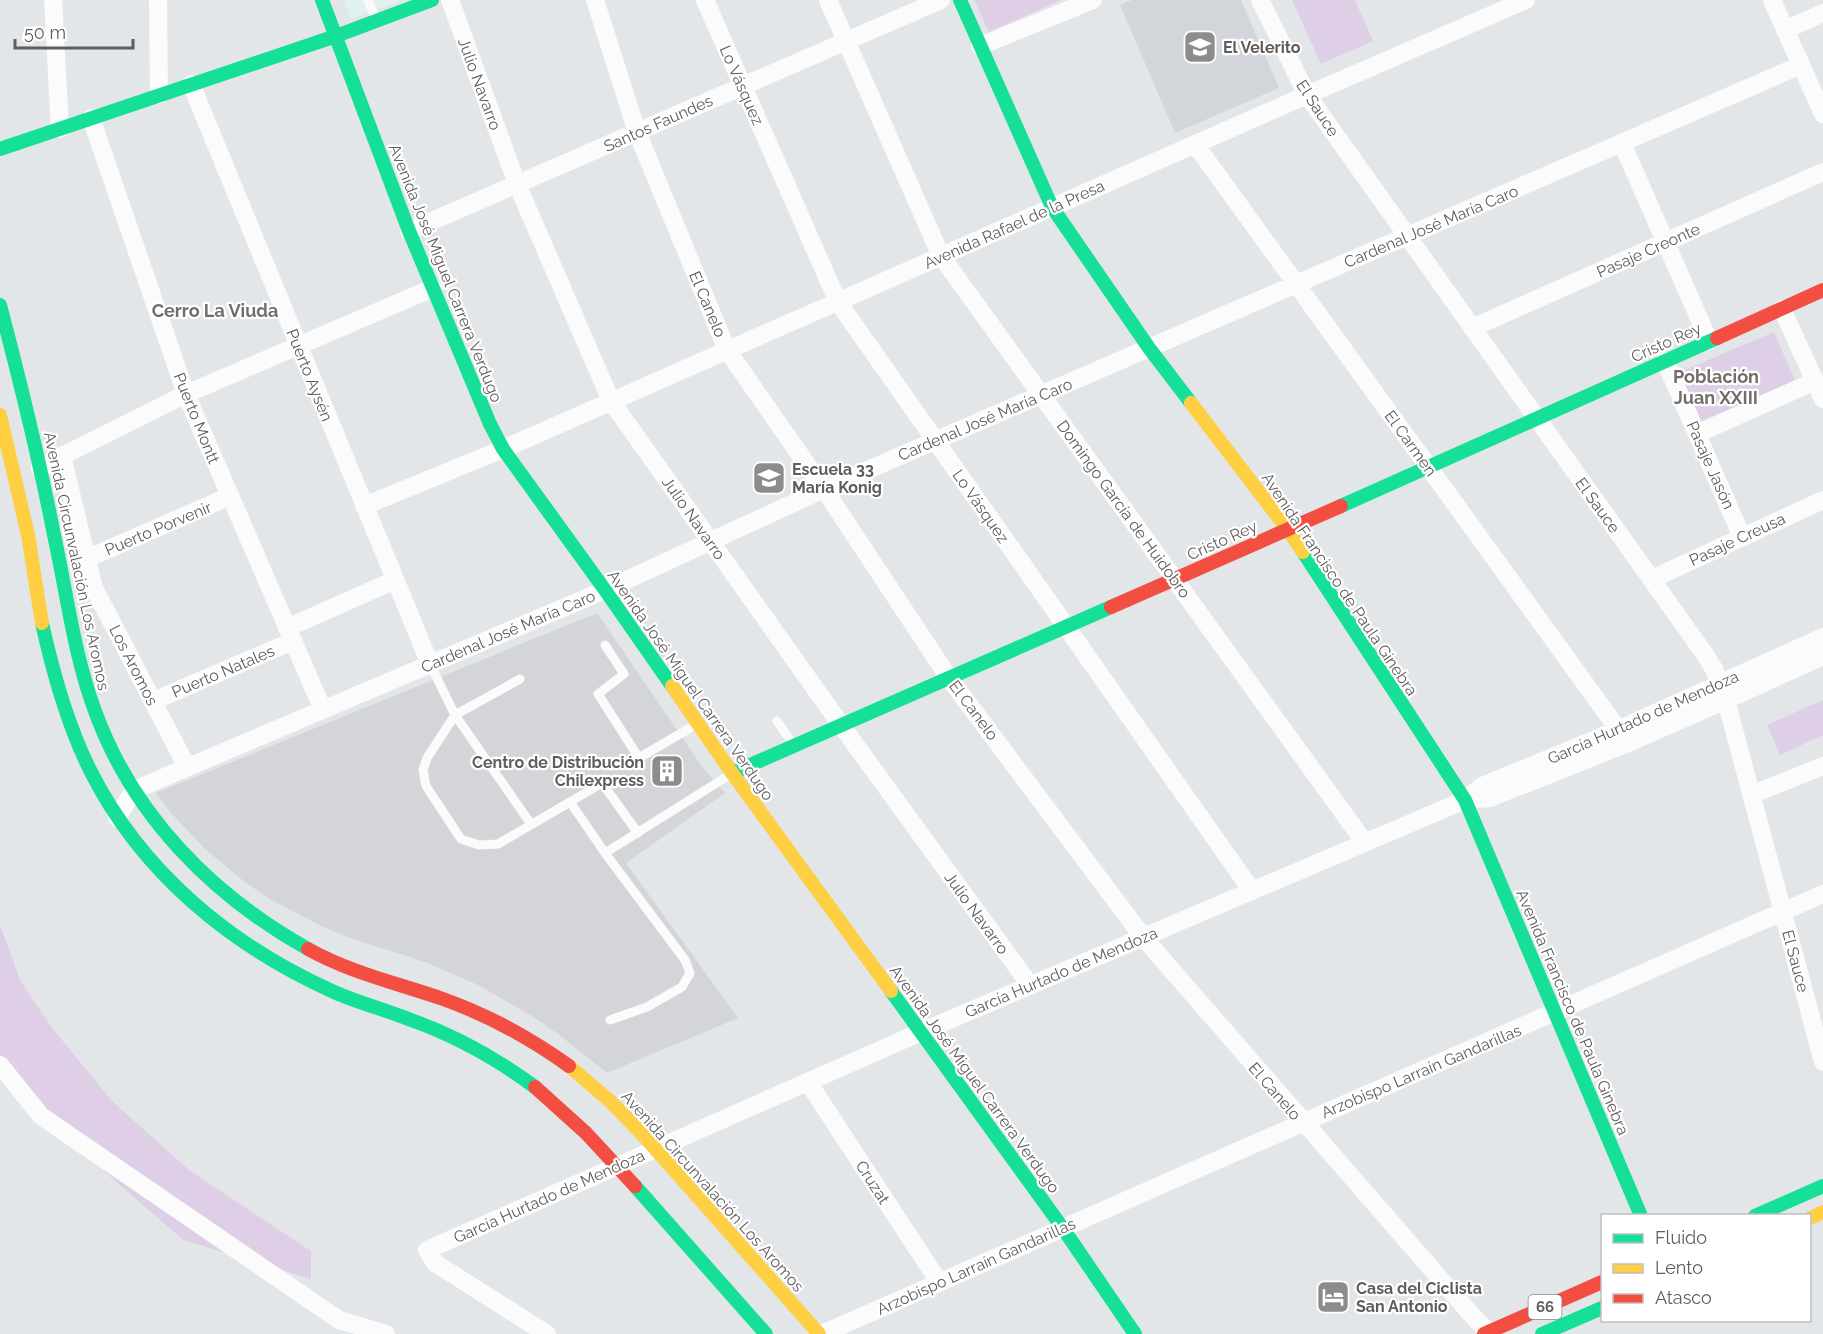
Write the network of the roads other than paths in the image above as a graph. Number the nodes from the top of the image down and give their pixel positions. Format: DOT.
graph roads {
  1 [pos="53,0"];
  2 [pos="158,0"];
  3 [pos="322,0"];
  4 [pos="368,0"];
  5 [pos="450,0"];
  6 [pos="595,0"];
  7 [pos="705,0"];
  8 [pos="828,0"];
  9 [pos="941,0"];
  10 [pos="960,0"];
  11 [pos="1093,0"];
  12 [pos="1260,0"];
  13 [pos="1526,0"];
  14 [pos="1772,0"];
  15 [pos="428,1"];
  16 [pos="1823,13"];
  17 [pos="376,21"];
  18 [pos="1785,30"];
  19 [pos="336,36"];
  20 [pos="846,41"];
  21 [pos="980,46"];
  22 [pos="1801,65"];
  23 [pos="191,84"];
  24 [pos="743,86"];
  25 [pos="159,95"];
  26 [pos="1307,95"];
  27 [pos="1823,114"];
  28 [pos="91,118"];
  29 [pos="60,129"];
  30 [pos="636,132"];
  31 [pos="1622,143"];
  32 [pos="1195,144"];
  33 [pos="0,149"];
  34 [pos="1823,172"];
  35 [pos="517,184"];
  36 [pos="1052,207"];
  37 [pos="409,231"];
  38 [pos="1407,236"];
  39 [pos="1666,243"];
  40 [pos="941,256"];
  41 [pos="1296,284"];
  42 [pos="433,288"];
  43 [pos="1823,290"];
  44 [pos="838,302"];
  45 [pos="0,305"];
  46 [pos="1782,309"];
  47 [pos="1472,328"];
  48 [pos="1709,341"];
  49 [pos="297,345"];
  50 [pos="1149,348"];
  51 [pos="727,350"];
  52 [pos="1665,361"];
  53 [pos="1815,381"];
  54 [pos="186,394"];
  55 [pos="1042,394"];
  56 [pos="1823,399"];
  57 [pos="611,401"];
  58 [pos="0,415"];
  59 [pos="1536,418"];
  60 [pos="1697,434"];
  61 [pos="935,441"];
  62 [pos="502,449"];
  63 [pos="62,456"];
  64 [pos="40,468"];
  65 [pos="1429,468"];
  66 [pos="824,489"];
  67 [pos="230,496"];
  68 [pos="1823,500"];
  69 [pos="364,506"];
  70 [pos="1288,530"];
  71 [pos="1742,537"];
  72 [pos="711,541"];
  73 [pos="86,559"];
  74 [pos="1174,579"];
  75 [pos="1652,579"];
  76 [pos="395,580"];
  77 [pos="605,590"];
  78 [pos="1066,627"];
  79 [pos="290,634"];
  80 [pos="1823,637"];
  81 [pos="605,645"];
  82 [pos="1823,656"];
  83 [pos="430,664"];
  84 [pos="950,678"];
  85 [pos="520,679"];
  86 [pos="1720,683"];
  87 [pos="1726,700"];
  88 [pos="153,701"];
  89 [pos="323,710"];
  90 [pos="455,715"];
  91 [pos="777,721"];
  92 [pos="697,723"];
  93 [pos="841,725"];
  94 [pos="1623,737"];
  95 [pos="794,746"];
  96 [pos="1823,766"];
  97 [pos="187,767"];
  98 [pos="732,773"];
  99 [pos="134,790"];
  100 [pos="1751,795"];
  101 [pos="1465,800"];
  102 [pos="570,802"];
  103 [pos="117,818"];
  104 [pos="531,824"];
  105 [pos="638,833"];
  106 [pos="1365,843"];
  107 [pos="605,853"];
  108 [pos="1252,891"];
  109 [pos="1823,894"];
  110 [pos="1782,912"];
  111 [pos="1143,937"];
  112 [pos="1030,985"];
  113 [pos="1556,1013"];
  114 [pos="610,1020"];
  115 [pos="921,1032"];
  116 [pos="1823,1062"];
  117 [pos="0,1065"];
  118 [pos="808,1082"];
  119 [pos="1302,1122"];
  120 [pos="656,1149"];
  121 [pos="617,1166"];
  122 [pos="1823,1186"];
  123 [pos="1641,1214"];
  124 [pos="1757,1214"];
  125 [pos="1062,1227"];
  126 [pos="939,1282"];
  127 [pos="1601,1282"];
  128 [pos="1601,1308"];
  129 [pos="1488,1333"];
  130 [pos="386,1334"];
  131 [pos="547,1334"];
  132 [pos="766,1334"];
  133 [pos="820,1334"];
  134 [pos="1135,1334"];
  135 [pos="1542,1334"];
  1 -- 29 [label="street"];
  2 -- 25 [label="street"];
  3 -- 19 [label="main road, Avenida José Miguel Carrera Verdugo"];
  4 -- 17 [label="lane"];
  5 -- 35 [label="street, Julio Navarro"];
  6 -- 30 [label="street, El Canelo"];
  7 -- 24 [label="street, Lo Vásquez"];
  8 -- 20 [label="street, Domingo García de Huidobro"];
  9 -- 20 [label="street, Santos Faundes"];
  10 -- 21 [label="main road, Avenida Francisco de Paula Ginebra"];
  11 -- 21 [label="street"];
  12 -- 26 [label="street, El Sauce"];
  13 -- 26 [label="street, Avenida Rafael de la Presa"];
  14 -- 18 [label="street"];
  15 -- 17 [label="main road"];
  16 -- 18 [label="street"];
  17 -- 19 [label="main road"];
  18 -- 22 [label="street"];
  19 -- 23 [label="main road"];
  19 -- 37 [label="main road, Avenida José Miguel Carrera Verdugo"];
  20 -- 24 [label="street, Santos Faundes"];
  20 -- 40 [label="street, Domingo García de Huidobro"];
  21 -- 36 [label="main road, Avenida Francisco de Paula Ginebra"];
  22 -- 27 [label="street"];
  22 -- 31 [label="street, Cardenal José María Caro"];
  23 -- 25 [label="main road"];
  23 -- 49 [label="street, Puerto Aysén"];
  24 -- 30 [label="street, Santos Faundes"];
  24 -- 44 [label="street, Lo Vásquez"];
  25 -- 28 [label="main road"];
  26 -- 32 [label="street, Avenida Rafael de la Presa"];
  26 -- 38 [label="street, El Sauce"];
  28 -- 29 [label="main road"];
  28 -- 54 [label="street, Puerto Montt"];
  29 -- 33 [label="main road"];
  30 -- 35 [label="street, Santos Faundes"];
  30 -- 51 [label="street, El Canelo"];
  31 -- 38 [label="street, Cardenal José María Caro"];
  31 -- 39 [label="street"];
  32 -- 36 [label="street, Avenida Rafael de la Presa"];
  32 -- 41 [label="street, El Carmen"];
  34 -- 39 [label="street, Pasaje Creonte"];
  35 -- 37 [label="street, Santos Faundes"];
  35 -- 57 [label="street, Julio Navarro"];
  36 -- 40 [label="street, Avenida Rafael de la Presa"];
  36 -- 50 [label="main road, Avenida Francisco de Paula Ginebra"];
  37 -- 42 [label="main road, Avenida José Miguel Carrera Verdugo"];
  38 -- 41 [label="street, Cardenal José María Caro"];
  38 -- 47 [label="street, El Sauce"];
  39 -- 47 [label="street, Pasaje Creonte"];
  39 -- 48 [label="street"];
  40 -- 44 [label="street, Avenida Rafael de la Presa"];
  40 -- 55 [label="street, Domingo García de Huidobro"];
  41 -- 50 [label="street, Cardenal José María Caro"];
  41 -- 65 [label="street, El Carmen"];
  42 -- 49 [label="street"];
  42 -- 62 [label="main road, Avenida José Miguel Carrera Verdugo"];
  43 -- 46 [label="main road, Cristo Rey"];
  44 -- 51 [label="street, Avenida Rafael de la Presa"];
  44 -- 61 [label="street, Lo Vásquez"];
  45 -- 64 [label="main road, Avenida Circunvalación Los Aromos"];
  46 -- 48 [label="main road, Cristo Rey"];
  46 -- 53 [label="street"];
  47 -- 59 [label="street, El Sauce"];
  48 -- 52 [label="main road, Cristo Rey"];
  49 -- 54 [label="street"];
  49 -- 69 [label="street, Puerto Aysén"];
  50 -- 55 [label="street, Cardenal José María Caro"];
  50 -- 70 [label="main road, Avenida Francisco de Paula Ginebra"];
  51 -- 57 [label="street, Avenida Rafael de la Presa"];
  51 -- 66 [label="street, El Canelo"];
  52 -- 59 [label="main road, Cristo Rey"];
  52 -- 60 [label="street, Pasaje Jasón"];
  53 -- 56 [label="street"];
  53 -- 60 [label="street"];
  54 -- 63 [label="street"];
  54 -- 67 [label="street, Puerto Montt"];
  55 -- 61 [label="street, Cardenal José María Caro"];
  55 -- 74 [label="street, Domingo García de Huidobro"];
  57 -- 62 [label="street, Avenida Rafael de la Presa"];
  57 -- 72 [label="street, Julio Navarro"];
  58 -- 103 [label="main road"];
  59 -- 65 [label="main road, Cristo Rey"];
  59 -- 75 [label="street, El Sauce"];
  60 -- 71 [label="street, Pasaje Jasón"];
  61 -- 66 [label="street, Cardenal José María Caro"];
  61 -- 78 [label="street, Lo Vásquez"];
  62 -- 69 [label="street"];
  62 -- 77 [label="main road, Avenida José Miguel Carrera Verdugo"];
  63 -- 64 [label="street"];
  63 -- 73 [label="street, Los Aromos"];
  64 -- 99 [label="main road, Avenida Circunvalación Los Aromos"];
  65 -- 70 [label="main road, Cristo Rey"];
  65 -- 94 [label="street, El Carmen"];
  66 -- 72 [label="street, Cardenal José María Caro"];
  66 -- 84 [label="street, El Canelo"];
  67 -- 73 [label="street, Puerto Porvenir"];
  67 -- 79 [label="street, Puerto Montt"];
  68 -- 71 [label="street, Pasaje Creusa"];
  69 -- 76 [label="street, Puerto Aysén"];
  70 -- 74 [label="main road, Cristo Rey"];
  70 -- 101 [label="main road, Avenida Francisco de Paula Ginebra"];
  71 -- 75 [label="street, Pasaje Creusa"];
  72 -- 77 [label="street, Cardenal José María Caro"];
  72 -- 93 [label="street, Julio Navarro"];
  73 -- 88 [label="street, Los Aromos"];
  74 -- 78 [label="main road, Cristo Rey"];
  74 -- 106 [label="street, Domingo García de Huidobro"];
  75 -- 86 [label="street, El Sauce"];
  76 -- 79 [label="street, Puerto Natales"];
  76 -- 83 [label="street, Puerto Aysén"];
  77 -- 83 [label="street, Cardenal José María Caro"];
  77 -- 92 [label="main road, Avenida José Miguel Carrera Verdugo"];
  78 -- 84 [label="main road, Cristo Rey"];
  78 -- 108 [label="street, Lo Vásquez"];
  79 -- 88 [label="street, Puerto Natales"];
  79 -- 89 [label="street, Puerto Montt"];
  80 -- 86 [label="street, García Hurtado de Mendoza"];
  81 -- 92 [label="lane"];
  82 -- 87 [label="street, García Hurtado de Mendoza"];
  83 -- 89 [label="street, Cardenal José María Caro"];
  83 -- 90 [label="lane"];
  84 -- 93 [label="main road, Cristo Rey"];
  84 -- 111 [label="street, El Canelo"];
  85 -- 90 [label="lane"];
  86 -- 87 [label="street, El Sauce"];
  86 -- 94 [label="street, García Hurtado de Mendoza"];
  87 -- 94 [label="street, García Hurtado de Mendoza"];
  87 -- 100 [label="street, El Sauce"];
  88 -- 97 [label="street, Los Aromos"];
  89 -- 97 [label="street, Cardenal José María Caro"];
  90 -- 104 [label="lane"];
  90 -- 104 [label="lane"];
  91 -- 95 [label="lane"];
  92 -- 98 [label="main road, Avenida José Miguel Carrera Verdugo"];
  93 -- 95 [label="main road, Cristo Rey"];
  93 -- 112 [label="street, Julio Navarro"];
  94 -- 101 [label="street, García Hurtado de Mendoza"];
  95 -- 98 [label="main road, Cristo Rey"];
  96 -- 100 [label="street"];
  97 -- 99 [label="street, Cardenal José María Caro"];
  98 -- 105 [label="lane"];
  98 -- 115 [label="main road, Avenida José Miguel Carrera Verdugo"];
  99 -- 103 [label="street"];
  99 -- 120 [label="main road, Avenida Circunvalación Los Aromos"];
  100 -- 110 [label="street, El Sauce"];
  101 -- 106 [label="street, García Hurtado de Mendoza"];
  101 -- 113 [label="main road, Avenida Francisco de Paula Ginebra"];
  102 -- 104 [label="lane"];
  102 -- 105 [label="lane"];
  102 -- 107 [label="lane"];
  103 -- 121 [label="main road"];
  105 -- 107 [label="lane"];
  106 -- 108 [label="street, García Hurtado de Mendoza"];
  107 -- 114 [label="lane"];
  108 -- 111 [label="street, García Hurtado de Mendoza"];
  109 -- 110 [label="street, Arzobispo Larraín Gandarillas"];
  110 -- 113 [label="street, Arzobispo Larraín Gandarillas"];
  110 -- 116 [label="street, El Sauce"];
  111 -- 112 [label="street, García Hurtado de Mendoza"];
  111 -- 119 [label="street, El Canelo"];
  112 -- 115 [label="street, García Hurtado de Mendoza"];
  113 -- 119 [label="street, Arzobispo Larraín Gandarillas"];
  113 -- 123 [label="main road, Avenida Francisco de Paula Ginebra"];
  115 -- 118 [label="street, García Hurtado de Mendoza"];
  115 -- 125 [label="main road, Avenida José Miguel Carrera Verdugo"];
  117 -- 130 [label="street"];
  118 -- 120 [label="street, García Hurtado de Mendoza"];
  118 -- 126 [label="street, Cruzat"];
  119 -- 125 [label="street, Arzobispo Larraín Gandarillas"];
  119 -- 129 [label="street, El Canelo"];
  120 -- 121 [label="street, García Hurtado de Mendoza"];
  120 -- 133 [label="main road, Avenida Circunvalación Los Aromos"];
  121 -- 131 [label="street, García Hurtado de Mendoza"];
  121 -- 132 [label="main road"];
  122 -- 124 [label="main road"];
  125 -- 126 [label="street, Arzobispo Larraín Gandarillas"];
  125 -- 134 [label="main road, Avenida José Miguel Carrera Verdugo"];
  126 -- 133 [label="street, Arzobispo Larraín Gandarillas"];
  127 -- 129 [label="main road, 66"];
  128 -- 135 [label="main road, 66"];
}
